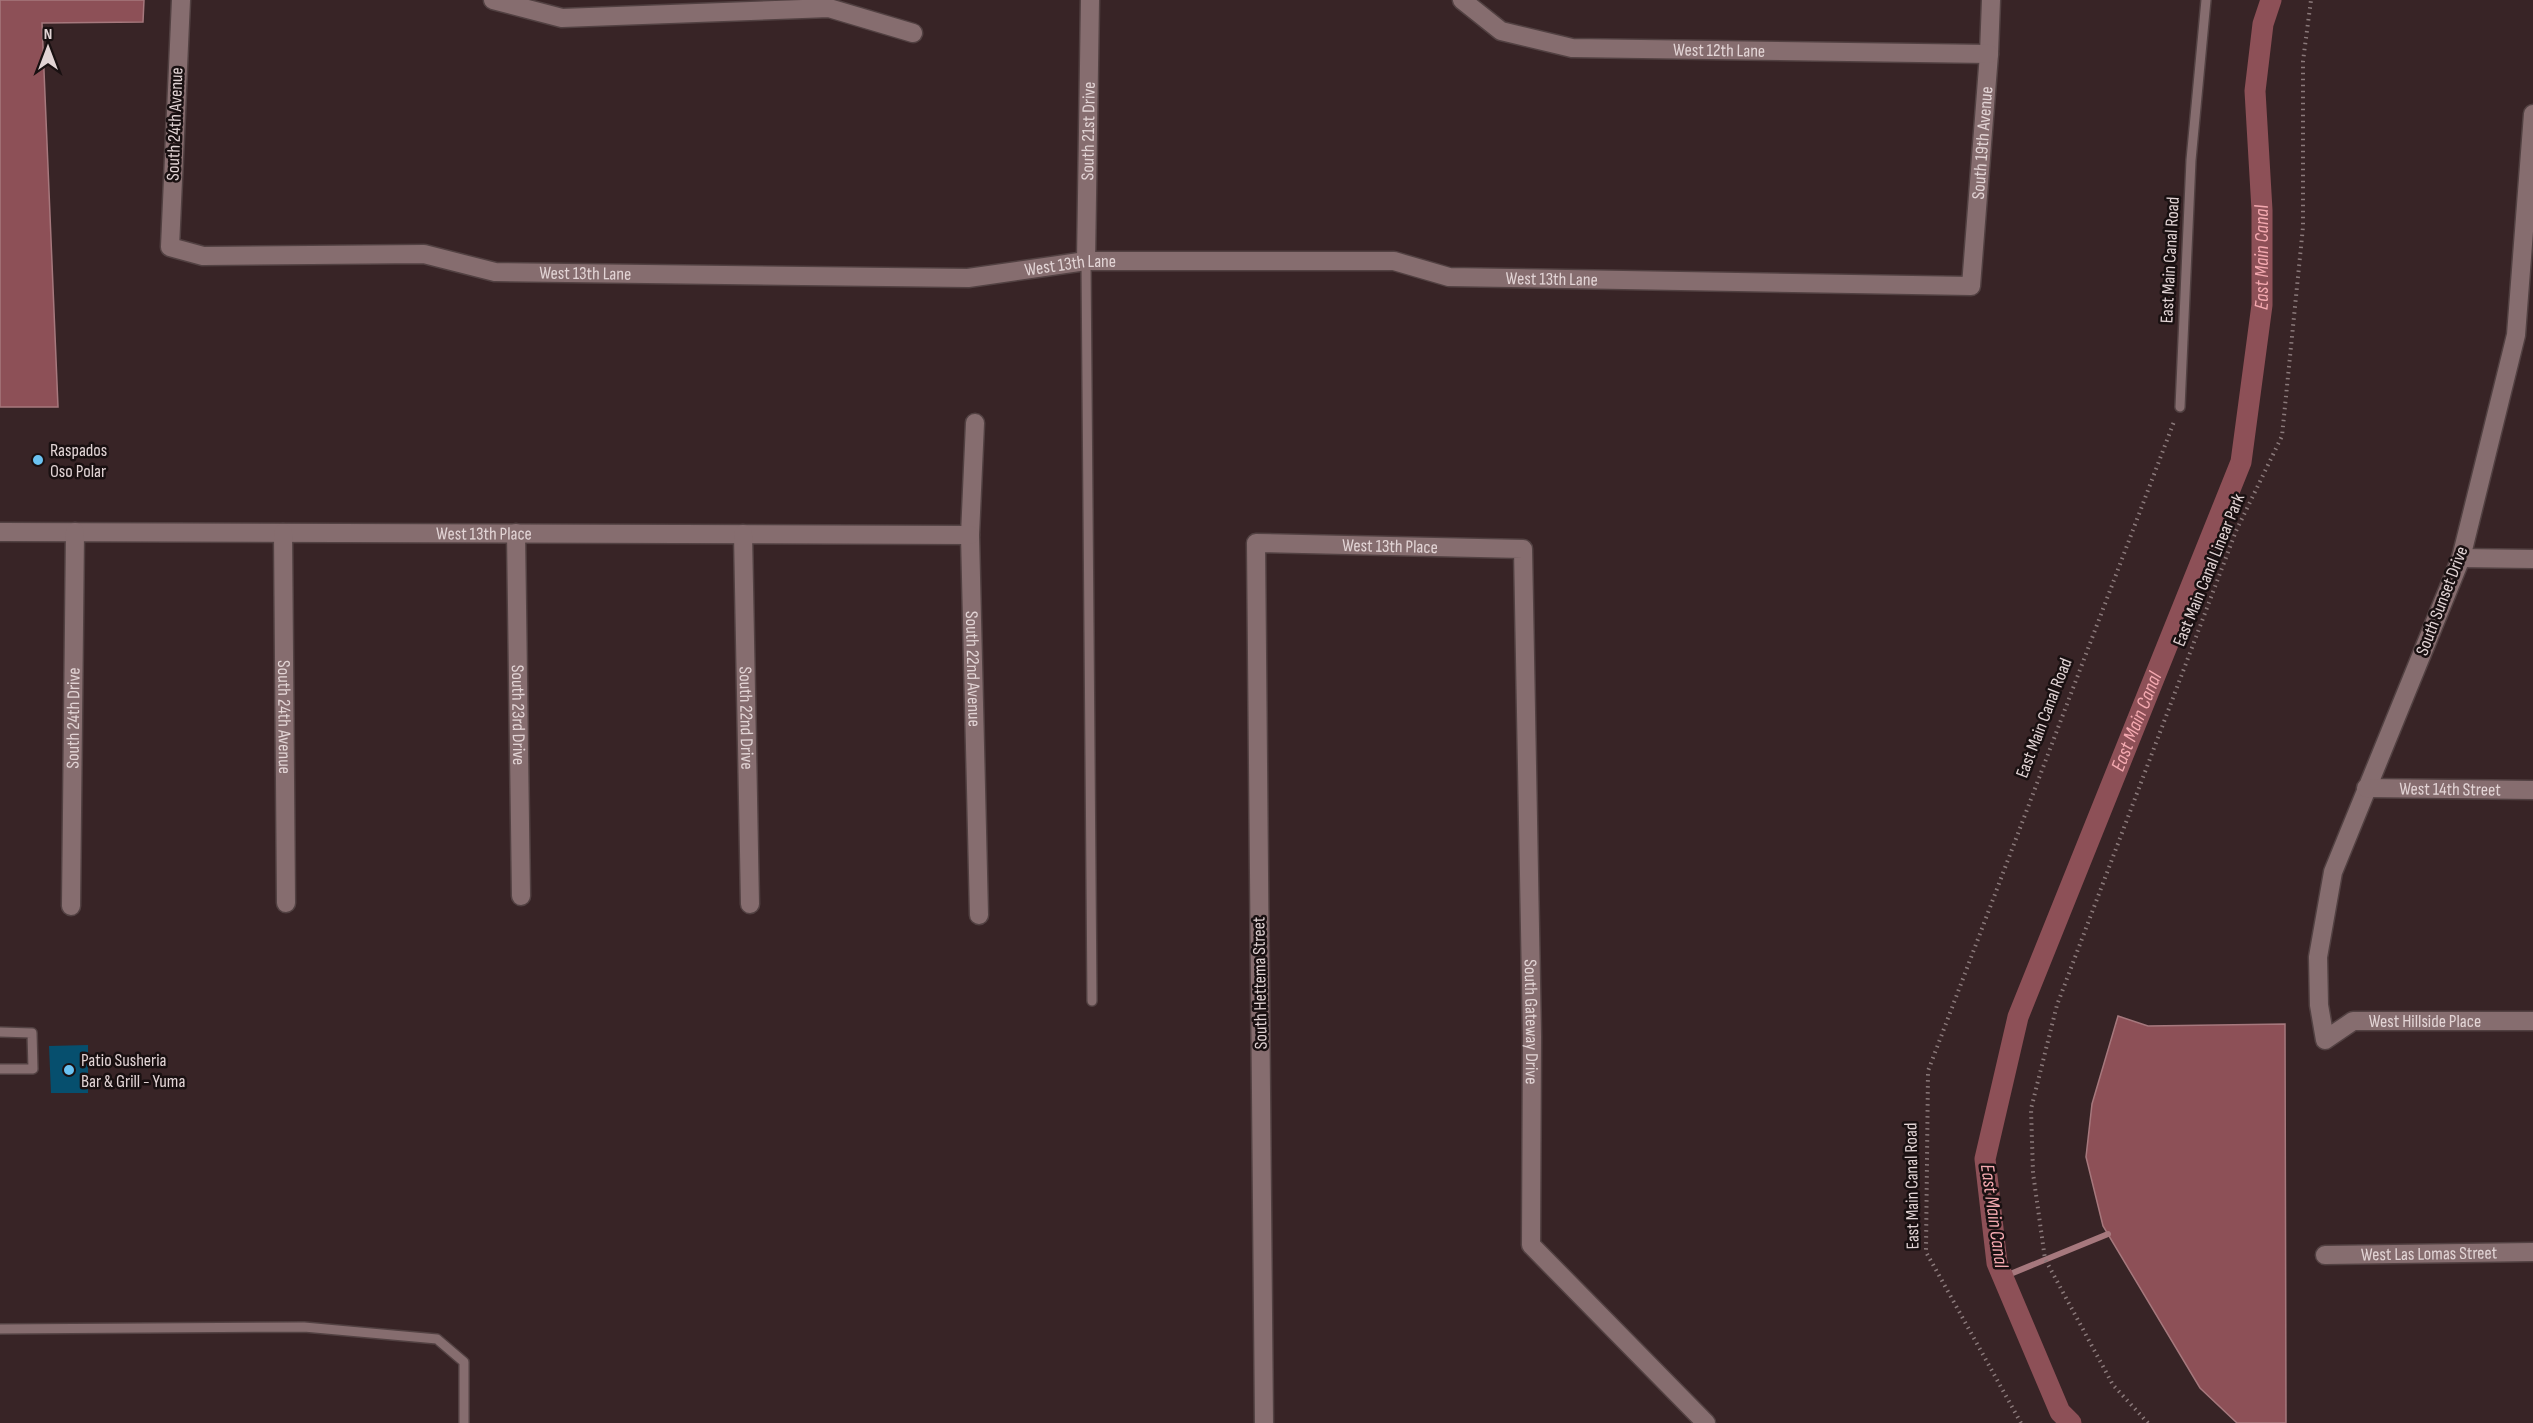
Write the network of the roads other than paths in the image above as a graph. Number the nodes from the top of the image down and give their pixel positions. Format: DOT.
graph roads {
  1 [pos="181,0"];
  2 [pos="493,0"];
  3 [pos="1090,0"];
  4 [pos="1462,0"];
  5 [pos="1991,0"];
  6 [pos="2206,0"];
  7 [pos="913,33"];
  8 [pos="1989,54"];
  9 [pos="2533,114"];
  10 [pos="170,247"];
  11 [pos="1086,261"];
  12 [pos="1971,285"];
  13 [pos="2524,335"];
  14 [pos="2180,407"];
  15 [pos="975,423"];
  16 [pos="0,532"];
  17 [pos="75,532"];
  18 [pos="283,533"];
  19 [pos="516,533"];
  20 [pos="743,534"];
  21 [pos="970,535"];
  22 [pos="1256,543"];
  23 [pos="1523,549"];
  24 [pos="2461,558"];
  25 [pos="2533,559"];
  26 [pos="2366,788"];
  27 [pos="2533,790"];
  28 [pos="521,896"];
  29 [pos="286,903"];
  30 [pos="750,904"];
  31 [pos="71,906"];
  32 [pos="979,915"];
  33 [pos="1092,1001"];
  34 [pos="2533,1021"];
  35 [pos="0,1032"];
  36 [pos="2325,1040"];
  37 [pos="0,1069"];
  38 [pos="2533,1252"];
  39 [pos="2325,1255"];
  40 [pos="0,1329"];
  41 [pos="464,1423"];
  42 [pos="1264,1423"];
  43 [pos="1706,1423"];
  1 -- 10 [label="street, South 24th Avenue"];
  2 -- 7 [label="street"];
  3 -- 11 [label="street, South 21st Drive"];
  4 -- 8 [label="street, West 12th Lane"];
  5 -- 8 [label="street, South 19th Avenue"];
  6 -- 14 [label="lane, East Main Canal Road"];
  8 -- 12 [label="street, South 19th Avenue"];
  9 -- 13 [label="street, South Sunset Drive"];
  10 -- 11 [label="street, West 13th Lane"];
  11 -- 12 [label="street, West 13th Lane"];
  11 -- 33 [label="lane"];
  13 -- 24 [label="street, South Sunset Drive"];
  15 -- 21 [label="street, South 22nd Avenue"];
  16 -- 17 [label="street, West 13th Place"];
  17 -- 18 [label="street, West 13th Place"];
  17 -- 31 [label="street, South 24th Drive"];
  18 -- 19 [label="street, West 13th Place"];
  18 -- 29 [label="street, South 24th Avenue"];
  19 -- 20 [label="street, West 13th Place"];
  19 -- 28 [label="street, South 23rd Drive"];
  20 -- 21 [label="street, West 13th Place"];
  20 -- 30 [label="street, South 22nd Drive"];
  21 -- 32 [label="street, South 22nd Avenue"];
  22 -- 23 [label="street, West 13th Place"];
  22 -- 42 [label="street, South Hettema Street"];
  23 -- 43 [label="street, South Gateway Drive"];
  24 -- 25 [label="street"];
  24 -- 26 [label="street, South Sunset Drive"];
  26 -- 27 [label="street, West 14th Street"];
  26 -- 36 [label="street, South Sunset Drive"];
  34 -- 36 [label="street, West Hillside Place"];
  35 -- 37 [label="lane"];
  38 -- 39 [label="street, West Las Lomas Street"];
  40 -- 41 [label="lane"];
}
